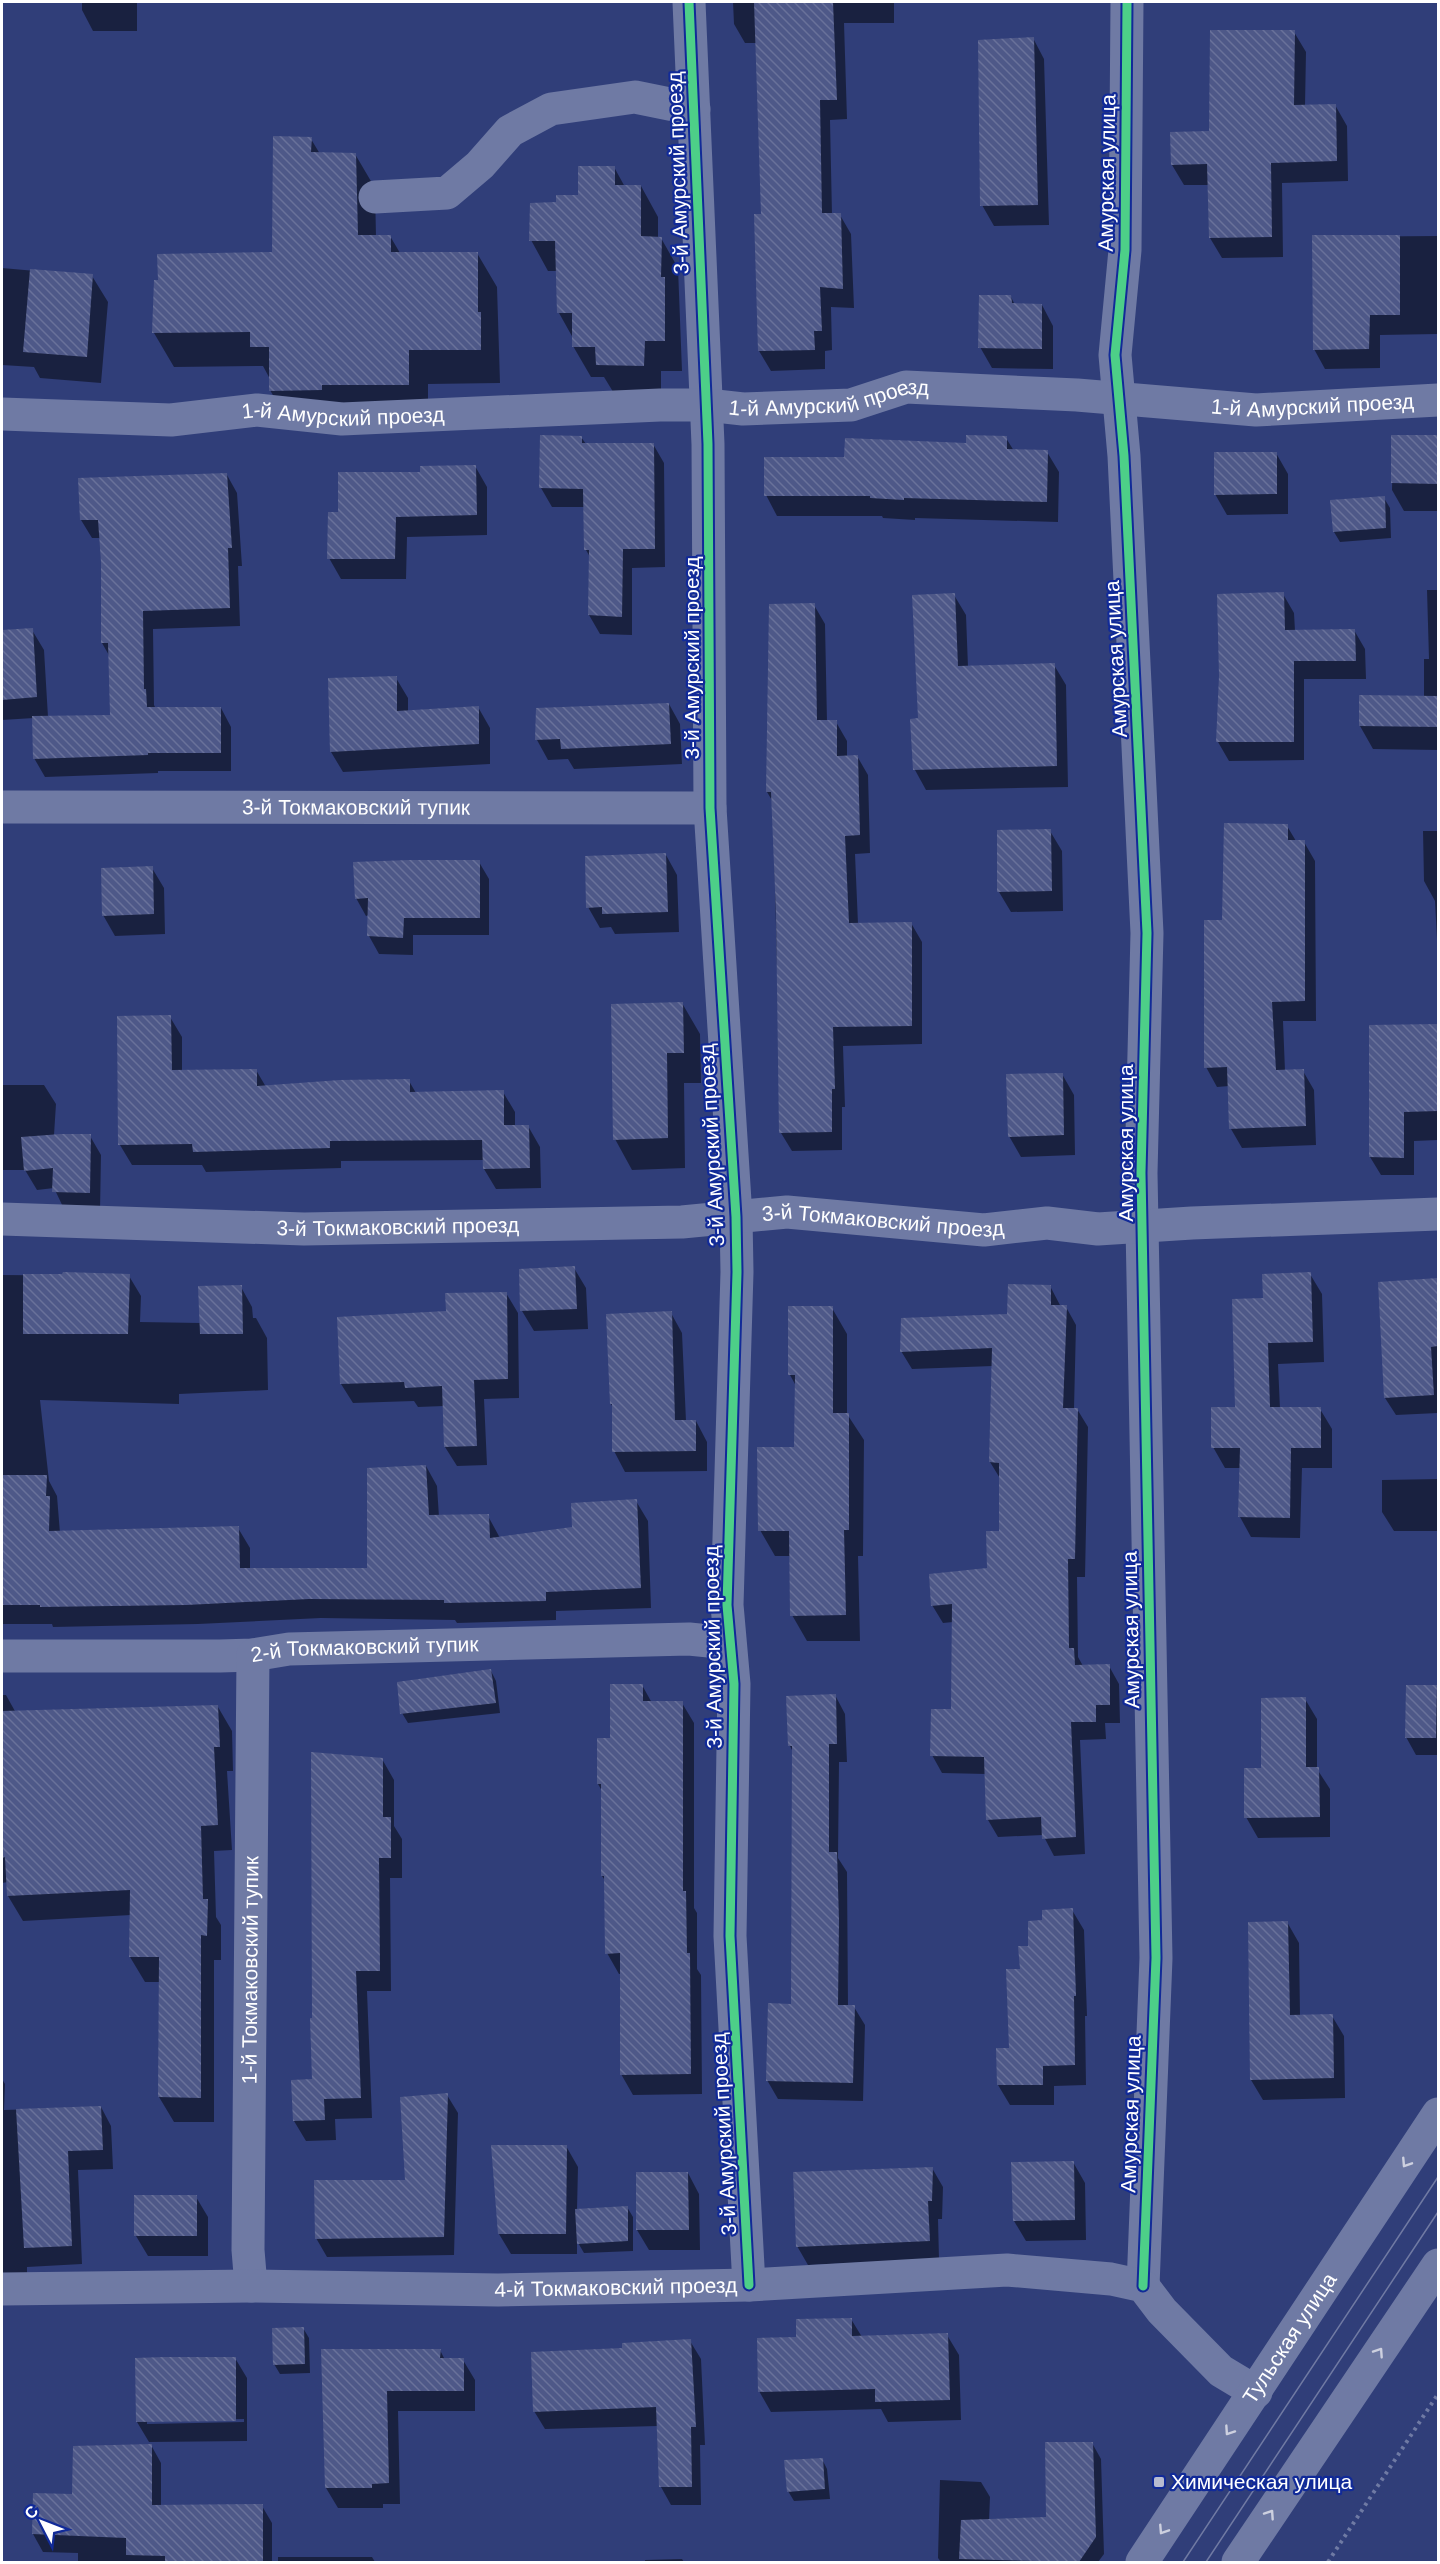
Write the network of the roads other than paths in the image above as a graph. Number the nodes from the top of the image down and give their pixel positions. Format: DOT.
graph roads {
  1 [pos="689,2"];
  2 [pos="1126,2"];
  3 [pos="694,109"];
  4 [pos="375,196"];
  5 [pos="1119,399"];
  6 [pos="1438,400"];
  7 [pos="706,405"];
  8 [pos="2,414"];
  9 [pos="2,807"];
  10 [pos="710,808"];
  11 [pos="1438,1214"];
  12 [pos="736,1217"];
  13 [pos="2,1219"];
  14 [pos="1143,1228"];
  15 [pos="729,1643"];
  16 [pos="252,1655"];
  17 [pos="2,1656"];
  18 [pos="1438,2114"];
  19 [pos="1438,2265"];
  20 [pos="749,2285"];
  21 [pos="251,2286"];
  22 [pos="1143,2286"];
  23 [pos="2,2289"];
  24 [pos="1256,2391"];
  25 [pos="1142,2562"];
  26 [pos="1238,2562"];
  1 -- 3 [label="street, 3-й Амурский проезд"];
  2 -- 5 [label="street, Амурская улица"];
  3 -- 4 [label="street"];
  3 -- 7 [label="street, 3-й Амурский проезд"];
  5 -- 6 [label="street, 1-й Амурский проезд"];
  5 -- 7 [label="street, 1-й Амурский проезд"];
  5 -- 14 [label="street, Амурская улица"];
  7 -- 8 [label="street, 1-й Амурский проезд"];
  7 -- 10 [label="street, 3-й Амурский проезд"];
  9 -- 10 [label="street, 3-й Токмаковский тупик"];
  10 -- 12 [label="street, 3-й Амурский проезд"];
  11 -- 14 [label="street, 3-й Токмаковский проезд"];
  12 -- 13 [label="street, 3-й Токмаковский проезд"];
  12 -- 14 [label="street, 3-й Токмаковский проезд"];
  12 -- 15 [label="street, 3-й Амурский проезд"];
  14 -- 22 [label="street, Амурская улица"];
  15 -- 16 [label="street, 2-й Токмаковский тупик"];
  15 -- 20 [label="street, 3-й Амурский проезд"];
  16 -- 17 [label="street, 2-й Токмаковский тупик"];
  16 -- 21 [label="street, 1-й Токмаковский тупик"];
  18 -- 24 [label="street, Тульская улица, one-way"];
  26 -- 19 [label="street, one-way"];
  20 -- 21 [label="street, 4-й Токмаковский проезд"];
  20 -- 22 [label="street, 4-й Токмаковский проезд"];
  21 -- 23 [label="street, 4-й Токмаковский проезд"];
  22 -- 24 [label="street"];
  24 -- 25 [label="street, Тульская улица, one-way"];
}
